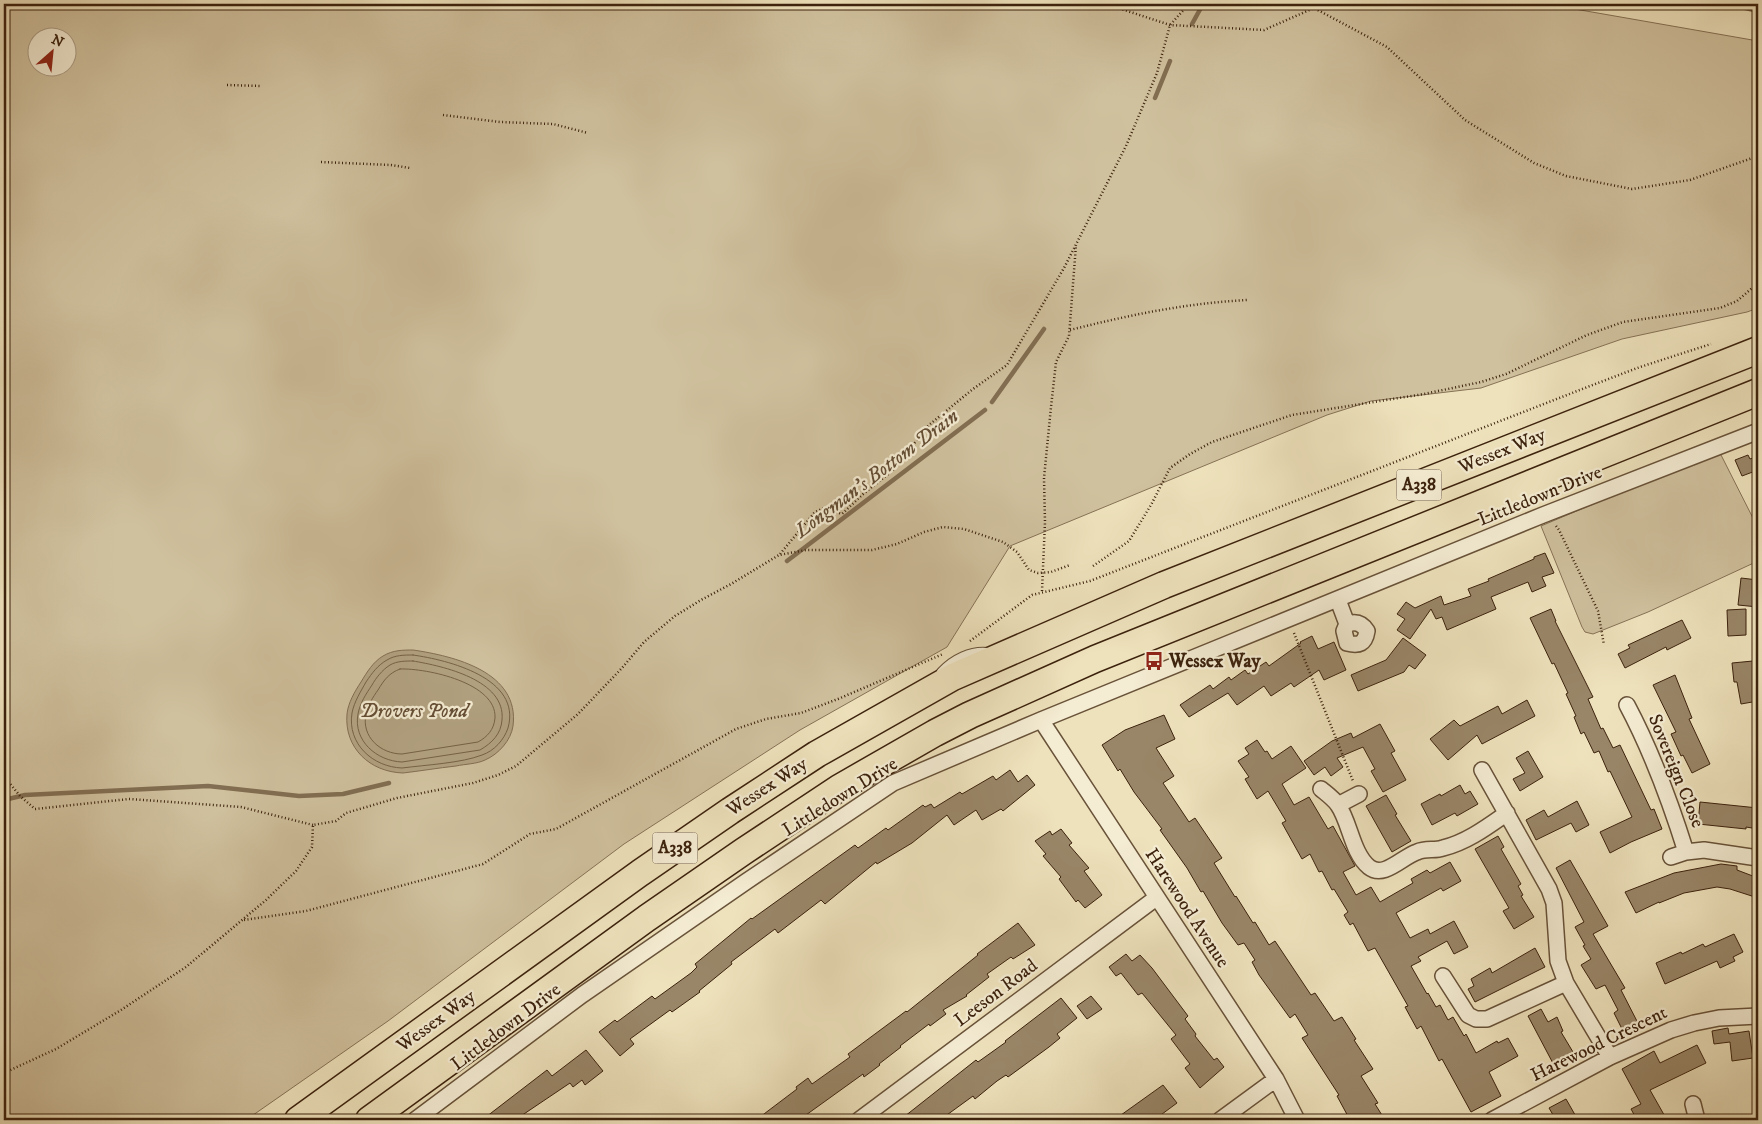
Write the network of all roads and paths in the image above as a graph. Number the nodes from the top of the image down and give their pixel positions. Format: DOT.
graph roads {
  1 [pos="1106,4"];
  2 [pos="1189,4"];
  3 [pos="1337,4"];
  4 [pos="1314,8"];
  5 [pos="1170,25"];
  6 [pos="227,85"];
  7 [pos="262,86"];
  8 [pos="443,116"];
  9 [pos="588,134"];
  10 [pos="1758,156"];
  11 [pos="321,162"];
  12 [pos="410,168"];
  13 [pos="1077,243"];
  14 [pos="1758,283"];
  15 [pos="1248,300"];
  16 [pos="1070,330"];
  17 [pos="1713,344"];
  18 [pos="1758,350"];
  19 [pos="1758,392"];
  20 [pos="1758,432"];
  21 [pos="1544,515"];
  22 [pos="779,555"];
  23 [pos="1070,565"];
  24 [pos="1093,566"];
  25 [pos="1043,573"];
  26 [pos="1042,591"];
  27 [pos="1338,600"];
  28 [pos="1211,612"];
  29 [pos="1289,620"];
  30 [pos="1348,624"];
  31 [pos="1190,629"];
  32 [pos="966,644"];
  33 [pos="1604,646"];
  34 [pos="949,652"];
  35 [pos="1628,705"];
  36 [pos="1041,720"];
  37 [pos="1482,770"];
  38 [pos="4,776"];
  39 [pos="1321,789"];
  40 [pos="1358,794"];
  41 [pos="1338,805"];
  42 [pos="1507,813"];
  43 [pos="314,825"];
  44 [pos="1686,852"];
  45 [pos="1671,857"];
  46 [pos="1758,858"];
  47 [pos="1156,898"];
  48 [pos="244,920"];
  49 [pos="1443,976"];
  50 [pos="1566,983"];
  51 [pos="1758,1016"];
  52 [pos="1610,1057"];
  53 [pos="4,1073"];
  54 [pos="1276,1079"];
  55 [pos="1693,1104"];
  56 [pos="1516,1115"];
  57 [pos="298,1120"];
  58 [pos="369,1120"];
  59 [pos="415,1120"];
  60 [pos="859,1120"];
  61 [pos="1220,1120"];
  62 [pos="1297,1120"];
  63 [pos="1492,1120"];
  64 [pos="1697,1120"];
  1 -- 5 [label="path"];
  2 -- 5 [label="path"];
  3 -- 4 [label="path"];
  4 -- 5 [label="path"];
  4 -- 10 [label="path"];
  5 -- 13 [label="path"];
  6 -- 7 [label="path"];
  8 -- 9 [label="path"];
  11 -- 12 [label="path"];
  13 -- 16 [label="path"];
  13 -- 22 [label="path"];
  14 -- 24 [label="path"];
  15 -- 16 [label="path"];
  16 -- 25 [label="path"];
  17 -- 26 [label="path"];
  18 -- 57 [label="highway, Wessex Way / A338"];
  19 -- 28 [label="highway, A338"];
  20 -- 21 [label="street, Littledown Drive"];
  21 -- 27 [label="street, Littledown Drive"];
  21 -- 33 [label="path"];
  22 -- 25 [label="path"];
  22 -- 43 [label="path"];
  23 -- 25 [label="path"];
  25 -- 26 [label="path"];
  26 -- 32 [label="path"];
  27 -- 29 [label="street, Littledown Drive"];
  27 -- 30 [label="street"];
  28 -- 31 [label="lane"];
  28 -- 58 [label="highway, A338"];
  29 -- 36 [label="street, Littledown Drive"];
  29 -- 40 [label="path"];
  34 -- 48 [label="path"];
  35 -- 44 [label="street, Sovereign Close"];
  36 -- 47 [label="street, Harewood Avenue"];
  36 -- 59 [label="street, Littledown Drive"];
  37 -- 42 [label="street"];
  38 -- 43 [label="path"];
  39 -- 41 [label="street"];
  40 -- 41 [label="street"];
  41 -- 42 [label="street"];
  42 -- 50 [label="street"];
  43 -- 48 [label="path"];
  44 -- 45 [label="street, Sovereign Close"];
  44 -- 46 [label="street, Sovereign Close"];
  47 -- 54 [label="street, Harewood Avenue"];
  47 -- 60 [label="street, Leeson Road"];
  48 -- 53 [label="path"];
  49 -- 50 [label="street"];
  50 -- 52 [label="street"];
  51 -- 52 [label="street, Harewood Crescent"];
  52 -- 56 [label="street, Harewood Crescent"];
  54 -- 61 [label="street"];
  54 -- 62 [label="street, Harewood Avenue"];
  55 -- 64 [label="street"];
  56 -- 63 [label="street, Harewood Crescent"];
}
